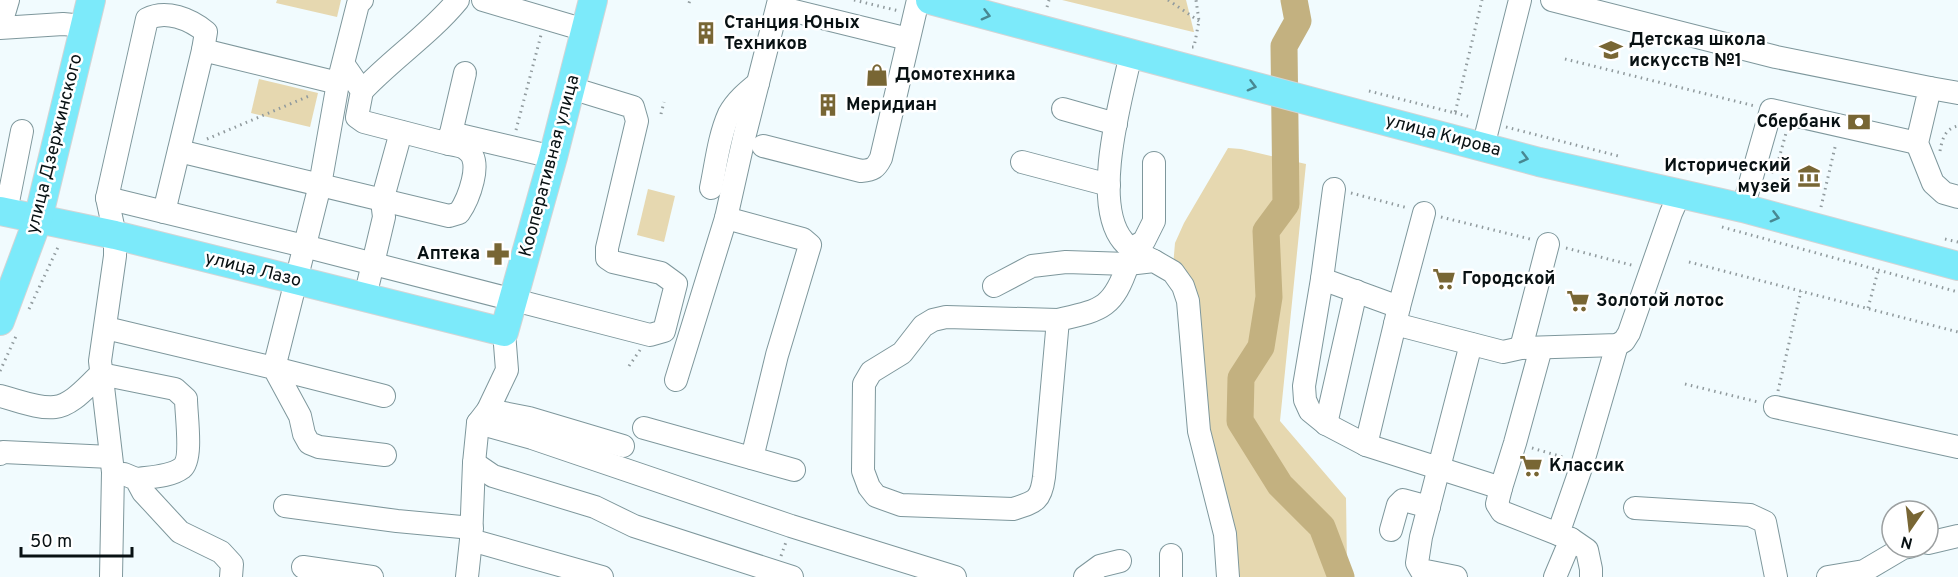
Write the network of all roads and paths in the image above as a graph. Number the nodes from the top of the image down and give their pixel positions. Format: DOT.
graph roads {
  1 [pos="8,0"];
  2 [pos="362,0"];
  3 [pos="458,0"];
  4 [pos="483,0"];
  5 [pos="593,0"];
  6 [pos="918,0"];
  7 [pos="930,0"];
  8 [pos="1049,0"];
  9 [pos="1168,0"];
  10 [pos="1196,0"];
  11 [pos="1482,0"];
  12 [pos="1520,0"];
  13 [pos="1552,0"];
  14 [pos="778,4"];
  15 [pos="1047,8"];
  16 [pos="188,10"];
  17 [pos="88,13"];
  18 [pos="545,19"];
  19 [pos="1200,21"];
  20 [pos="0,28"];
  21 [pos="585,30"];
  22 [pos="908,39"];
  23 [pos="203,50"];
  24 [pos="1131,54"];
  25 [pos="1195,59"];
  26 [pos="1565,59"];
  27 [pos="465,73"];
  28 [pos="341,74"];
  29 [pos="759,82"];
  30 [pos="571,88"];
  31 [pos="1930,88"];
  32 [pos="1369,91"];
  33 [pos="362,92"];
  34 [pos="1958,93"];
  35 [pos="664,102"];
  36 [pos="1063,109"];
  37 [pos="1771,110"];
  38 [pos="661,114"];
  39 [pos="1116,124"];
  40 [pos="22,130"];
  41 [pos="400,132"];
  42 [pos="1787,132"];
  43 [pos="1838,135"];
  44 [pos="450,139"];
  45 [pos="1917,143"];
  46 [pos="512,146"];
  47 [pos="763,146"];
  48 [pos="1483,147"];
  49 [pos="179,151"];
  50 [pos="553,157"];
  51 [pos="1022,162"];
  52 [pos="1154,163"];
  53 [pos="1755,168"];
  54 [pos="320,185"];
  55 [pos="1109,185"];
  56 [pos="711,188"];
  57 [pos="1334,189"];
  58 [pos="1680,193"];
  59 [pos="1958,197"];
  60 [pos="107,198"];
  61 [pos="382,201"];
  62 [pos="1743,208"];
  63 [pos="1820,209"];
  64 [pos="3,212"];
  65 [pos="164,212"];
  66 [pos="1424,213"];
  67 [pos="726,218"];
  68 [pos="38,219"];
  69 [pos="115,235"];
  70 [pos="60,243"];
  71 [pos="1548,244"];
  72 [pos="304,246"];
  73 [pos="1129,256"];
  74 [pos="1689,262"];
  75 [pos="372,264"];
  76 [pos="1958,266"];
  77 [pos="1652,271"];
  78 [pos="1878,271"];
  79 [pos="1322,279"];
  80 [pos="295,280"];
  81 [pos="994,286"];
  82 [pos="1356,291"];
  83 [pos="1801,291"];
  84 [pos="365,297"];
  85 [pos="513,300"];
  86 [pos="1868,308"];
  87 [pos="1397,316"];
  88 [pos="1058,320"];
  89 [pos="15,322"];
  90 [pos="106,328"];
  91 [pos="504,332"];
  92 [pos="1958,332"];
  93 [pos="1471,344"];
  94 [pos="1617,345"];
  95 [pos="1531,348"];
  96 [pos="274,368"];
  97 [pos="0,371"];
  98 [pos="101,374"];
  99 [pos="676,380"];
  100 [pos="1685,384"];
  101 [pos="0,396"];
  102 [pos="384,396"];
  103 [pos="1775,407"];
  104 [pos="483,416"];
  105 [pos="1326,424"];
  106 [pos="644,428"];
  107 [pos="1515,443"];
  108 [pos="1366,444"];
  109 [pos="623,446"];
  110 [pos="1958,447"];
  111 [pos="0,454"];
  112 [pos="385,455"];
  113 [pos="752,458"];
  114 [pos="1582,462"];
  115 [pos="474,463"];
  116 [pos="112,465"];
  117 [pos="1439,469"];
  118 [pos="794,470"];
  119 [pos="136,479"];
  120 [pos="1501,488"];
  121 [pos="285,506"];
  122 [pos="1430,507"];
  123 [pos="1635,507"];
  124 [pos="792,526"];
  125 [pos="1391,530"];
  126 [pos="471,534"];
  127 [pos="1958,536"];
  128 [pos="1565,537"];
  129 [pos="1940,540"];
  130 [pos="1884,559"];
  131 [pos="1120,561"];
  132 [pos="303,567"];
  133 [pos="784,574"];
  134 [pos="470,576"];
  135 [pos="111,577"];
  136 [pos="231,577"];
  137 [pos="372,577"];
  138 [pos="602,577"];
  139 [pos="955,577"];
  140 [pos="1085,577"];
  141 [pos="1227,577"];
  142 [pos="1456,577"];
  143 [pos="1555,577"];
  144 [pos="1591,577"];
  145 [pos="1776,577"];
  146 [pos="1828,577"];
  1 -- 20 [label="street"];
  2 -- 28 [label="street"];
  3 -- 33 [label="street"];
  4 -- 18 [label="street"];
  5 -- 21 [label="main road, Кооперативная улица"];
  6 -- 22 [label="street"];
  7 -- 24 [label="main road, улица Кирова, one-way"];
  8 -- 15 [label="path"];
  9 -- 19 [label="path"];
  10 -- 19 [label="path"];
  11 -- 32 [label="path"];
  12 -- 48 [label="street"];
  13 -- 31 [label="street"];
  14 -- 22 [label="street"];
  14 -- 29 [label="street"];
  16 -- 23 [label="street"];
  16 -- 60 [label="street"];
  17 -- 20 [label="street"];
  17 -- 68 [label="main road, улица Дзержинского"];
  18 -- 21 [label="street"];
  18 -- 46 [label="path"];
  19 -- 25 [label="path"];
  21 -- 30 [label="main road, Кооперативная улица"];
  22 -- 47 [label="street"];
  23 -- 28 [label="street"];
  23 -- 49 [label="street"];
  24 -- 25 [label="main road, улица Кирова"];
  24 -- 39 [label="street"];
  25 -- 48 [label="main road, улица Кирова, one-way"];
  26 -- 37 [label="path"];
  27 -- 44 [label="street"];
  28 -- 33 [label="street"];
  28 -- 49 [label="path"];
  28 -- 54 [label="street"];
  29 -- 56 [label="street"];
  29 -- 67 [label="street"];
  30 -- 50 [label="main road, Кооперативная улица"];
  30 -- 85 [label="street"];
  31 -- 34 [label="street"];
  31 -- 45 [label="street"];
  33 -- 41 [label="street"];
  35 -- 38 [label="path"];
  36 -- 39 [label="street"];
  37 -- 45 [label="street"];
  37 -- 53 [label="street"];
  39 -- 55 [label="street"];
  40 -- 64 [label="street"];
  41 -- 44 [label="street"];
  41 -- 61 [label="street"];
  42 -- 53 [label="path"];
  43 -- 63 [label="path"];
  44 -- 46 [label="street"];
  44 -- 61 [label="street"];
  45 -- 59 [label="street"];
  46 -- 50 [label="street"];
  48 -- 58 [label="main road, улица Кирова, one-way"];
  49 -- 54 [label="street"];
  49 -- 65 [label="street"];
  50 -- 85 [label="main road, Кооперативная улица"];
  51 -- 55 [label="street"];
  52 -- 73 [label="street"];
  53 -- 62 [label="street"];
  54 -- 61 [label="street"];
  54 -- 72 [label="street"];
  55 -- 73 [label="street"];
  57 -- 66 [label="path"];
  57 -- 79 [label="street"];
  58 -- 62 [label="main road, улица Кирова"];
  58 -- 77 [label="street"];
  60 -- 65 [label="street"];
  60 -- 69 [label="street"];
  61 -- 75 [label="street"];
  62 -- 76 [label="main road, улица Кирова, one-way"];
  64 -- 68 [label="main road, улица Лазо"];
  65 -- 72 [label="street"];
  66 -- 71 [label="path"];
  66 -- 87 [label="street"];
  67 -- 99 [label="street"];
  67 -- 113 [label="street"];
  68 -- 69 [label="main road, улица Лазо"];
  68 -- 89 [label="main road, улица Дзержинского"];
  69 -- 80 [label="main road, улица Лазо"];
  69 -- 90 [label="street"];
  70 -- 89 [label="path"];
  71 -- 77 [label="path"];
  71 -- 95 [label="street"];
  72 -- 75 [label="street"];
  72 -- 80 [label="street"];
  73 -- 81 [label="street"];
  73 -- 88 [label="street"];
  73 -- 141 [label="street"];
  74 -- 83 [label="path"];
  75 -- 84 [label="street"];
  75 -- 85 [label="street"];
  77 -- 94 [label="street"];
  78 -- 86 [label="path"];
  79 -- 82 [label="street"];
  79 -- 105 [label="street"];
  80 -- 84 [label="main road, улица Лазо"];
  80 -- 96 [label="street"];
  82 -- 87 [label="street"];
  82 -- 105 [label="street"];
  83 -- 86 [label="path"];
  83 -- 103 [label="path"];
  84 -- 91 [label="main road, улица Лазо"];
  85 -- 91 [label="main road, Кооперативная улица"];
  86 -- 92 [label="path"];
  87 -- 93 [label="street"];
  87 -- 108 [label="street"];
  88 -- 88 [label="street"];
  89 -- 97 [label="path"];
  90 -- 96 [label="street"];
  90 -- 98 [label="street"];
  91 -- 104 [label="street"];
  93 -- 95 [label="street"];
  93 -- 117 [label="street"];
  94 -- 95 [label="street"];
  94 -- 114 [label="street"];
  95 -- 107 [label="street"];
  96 -- 102 [label="street"];
  96 -- 112 [label="street"];
  98 -- 101 [label="street"];
  98 -- 116 [label="street"];
  98 -- 119 [label="street"];
  100 -- 103 [label="path"];
  103 -- 110 [label="street"];
  104 -- 109 [label="street"];
  104 -- 115 [label="street"];
  104 -- 124 [label="street"];
  105 -- 108 [label="street"];
  106 -- 113 [label="street"];
  107 -- 114 [label="path"];
  107 -- 120 [label="street"];
  108 -- 117 [label="street"];
  111 -- 116 [label="street"];
  113 -- 118 [label="street"];
  114 -- 128 [label="street"];
  115 -- 126 [label="street"];
  115 -- 133 [label="street"];
  116 -- 119 [label="street"];
  116 -- 135 [label="street"];
  117 -- 120 [label="street"];
  117 -- 122 [label="street"];
  119 -- 136 [label="street"];
  120 -- 128 [label="street"];
  121 -- 126 [label="street"];
  122 -- 125 [label="street"];
  122 -- 142 [label="street"];
  123 -- 145 [label="street"];
  124 -- 133 [label="path"];
  124 -- 139 [label="street"];
  126 -- 134 [label="street"];
  126 -- 138 [label="street"];
  127 -- 129 [label="street"];
  128 -- 143 [label="street"];
  128 -- 144 [label="street"];
  130 -- 146 [label="street"];
  131 -- 140 [label="street"];
  132 -- 137 [label="street"];
}
